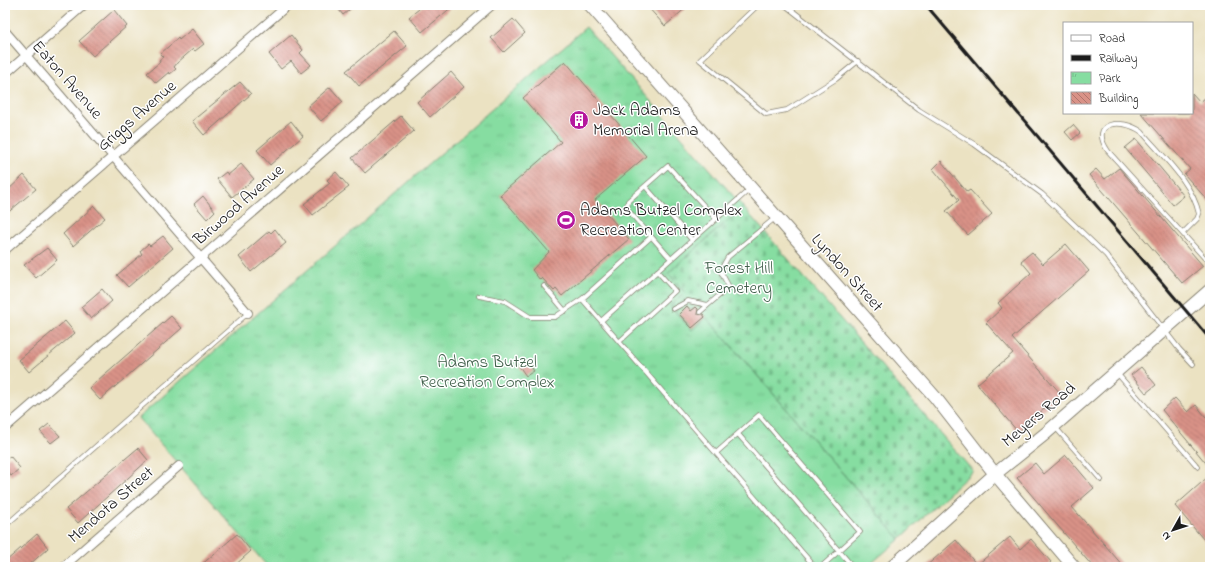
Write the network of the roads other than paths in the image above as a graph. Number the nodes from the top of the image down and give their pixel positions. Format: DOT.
graph roads {
  1 [pos="84,5"];
  2 [pos="288,5"];
  3 [pos="492,5"];
  4 [pos="590,5"];
  5 [pos="758,5"];
  6 [pos="785,5"];
  7 [pos="5,31"];
  8 [pos="26,55"];
  9 [pos="858,60"];
  10 [pos="5,74"];
  11 [pos="113,156"];
  12 [pos="645,186"];
  13 [pos="750,189"];
  14 [pos="775,218"];
  15 [pos="716,219"];
  16 [pos="1184,233"];
  17 [pos="652,237"];
  18 [pos="692,240"];
  19 [pos="5,250"];
  20 [pos="202,258"];
  21 [pos="671,259"];
  22 [pos="1210,264"];
  23 [pos="657,271"];
  24 [pos="544,286"];
  25 [pos="1210,290"];
  26 [pos="479,296"];
  27 [pos="582,299"];
  28 [pos="708,305"];
  29 [pos="673,309"];
  30 [pos="566,310"];
  31 [pos="248,312"];
  32 [pos="700,312"];
  33 [pos="601,321"];
  34 [pos="1164,330"];
  35 [pos="619,342"];
  36 [pos="1193,364"];
  37 [pos="1116,372"];
  38 [pos="1054,426"];
  39 [pos="5,428"];
  40 [pos="738,434"];
  41 [pos="716,453"];
  42 [pos="179,466"];
  43 [pos="1198,467"];
  44 [pos="994,474"];
  45 [pos="1101,480"];
  46 [pos="5,526"];
  47 [pos="839,551"];
  48 [pos="63,567"];
  49 [pos="815,567"];
  50 [pos="821,567"];
  51 [pos="853,567"];
  52 [pos="892,567"];
  53 [pos="1074,567"];
  1 -- 8 [label="street"];
  2 -- 11 [label="street, Griggs Avenue"];
  3 -- 20 [label="street, Birwood Avenue"];
  4 -- 13 [label="street, Lyndon Street"];
  5 -- 9 [label="lane"];
  6 -- 9 [label="lane"];
  7 -- 8 [label="street, Eaton Avenue"];
  8 -- 10 [label="street"];
  8 -- 11 [label="street, Eaton Avenue"];
  9 -- 34 [label="lane"];
  11 -- 19 [label="street, Griggs Avenue"];
  11 -- 20 [label="street, Eaton Avenue"];
  12 -- 15 [label="lane"];
  12 -- 17 [label="lane"];
  12 -- 18 [label="lane"];
  13 -- 14 [label="street, Lyndon Street"];
  13 -- 15 [label="lane"];
  14 -- 28 [label="lane"];
  14 -- 44 [label="street, Lyndon Street"];
  15 -- 18 [label="lane"];
  16 -- 16 [label="lane"];
  16 -- 22 [label="lane"];
  17 -- 21 [label="lane"];
  17 -- 27 [label="lane"];
  18 -- 21 [label="lane"];
  20 -- 31 [label="street, Eaton Avenue"];
  20 -- 39 [label="street, Birwood Avenue"];
  21 -- 23 [label="lane"];
  23 -- 33 [label="lane"];
  23 -- 35 [label="lane"];
  24 -- 30 [label="lane"];
  25 -- 34 [label="street, Meyers Road"];
  26 -- 30 [label="lane"];
  27 -- 30 [label="lane"];
  27 -- 33 [label="lane"];
  28 -- 29 [label="lane"];
  28 -- 32 [label="lane"];
  31 -- 46 [label="lane"];
  33 -- 35 [label="lane"];
  34 -- 36 [label="lane"];
  34 -- 37 [label="street, Meyers Road"];
  35 -- 41 [label="lane"];
  37 -- 38 [label="street, Meyers Road"];
  37 -- 43 [label="lane"];
  38 -- 44 [label="street, Meyers Road"];
  38 -- 45 [label="lane"];
  40 -- 41 [label="lane"];
  40 -- 47 [label="lane"];
  40 -- 47 [label="lane"];
  41 -- 49 [label="lane"];
  42 -- 48 [label="street, Mendota Street"];
  44 -- 52 [label="street, Meyers Road"];
  44 -- 53 [label="street, Lyndon Street"];
  47 -- 50 [label="lane"];
  47 -- 51 [label="lane"];
}
